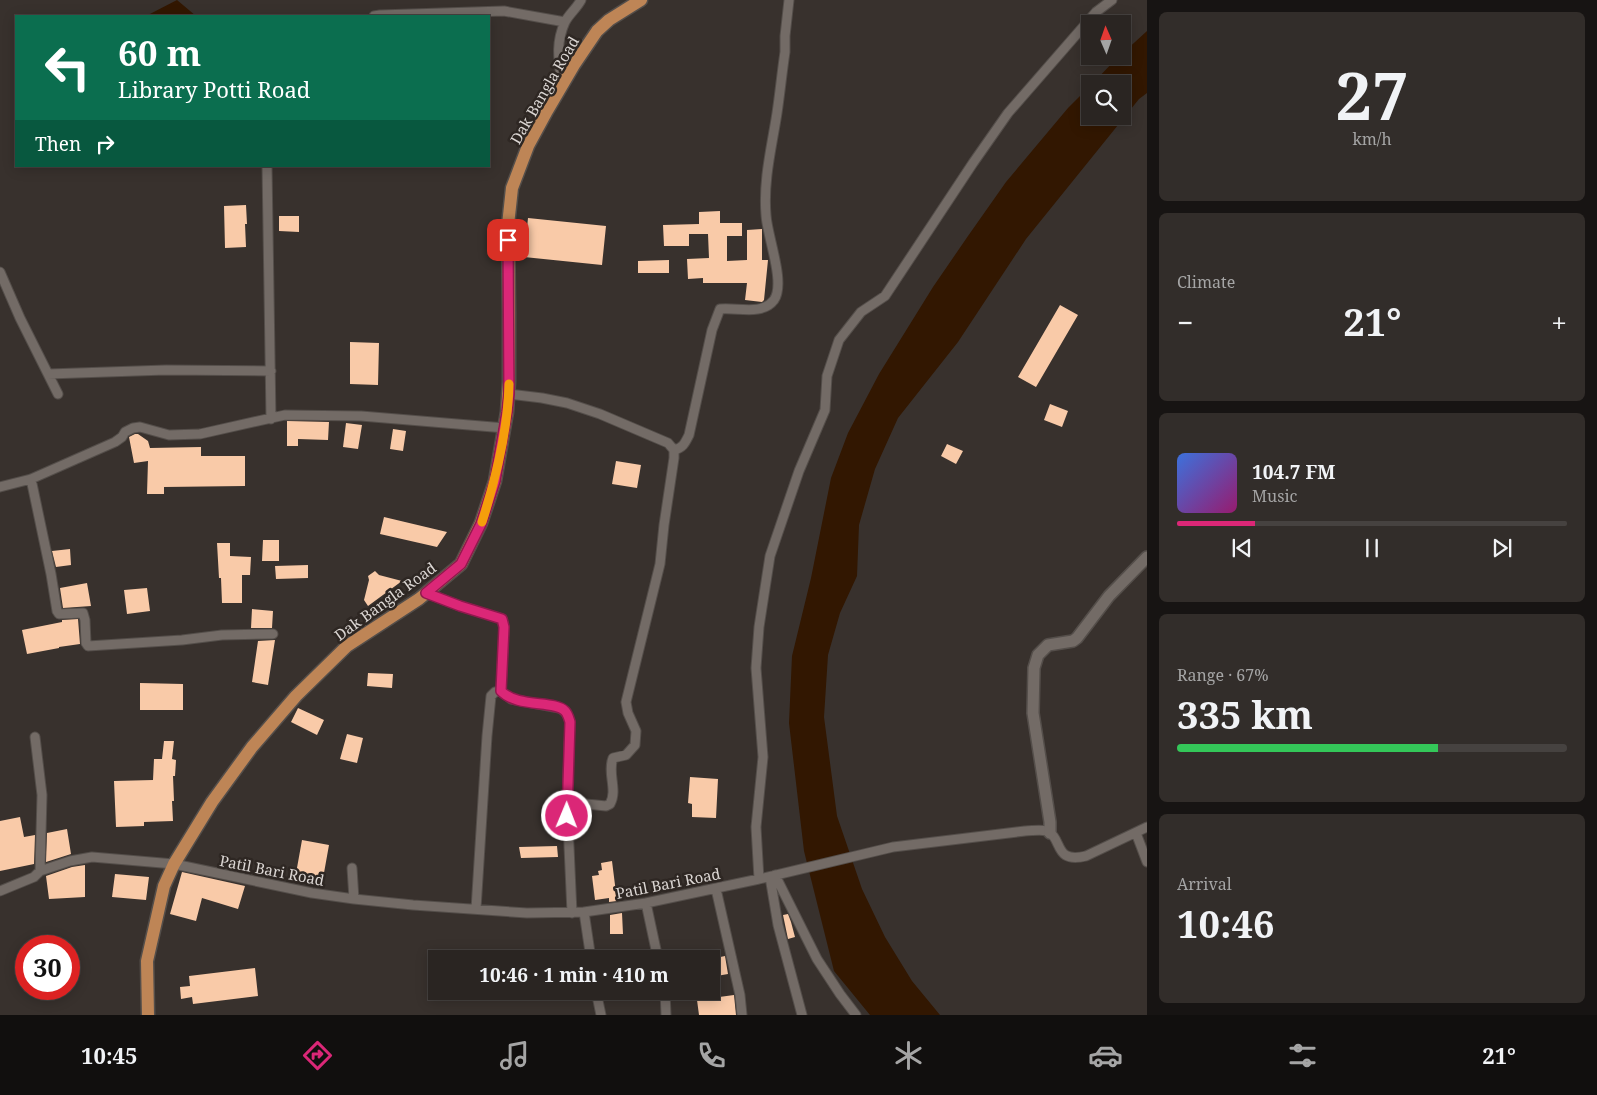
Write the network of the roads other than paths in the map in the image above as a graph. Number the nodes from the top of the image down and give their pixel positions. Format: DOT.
graph roads {
  1 [pos="581,0"];
  2 [pos="641,0"];
  3 [pos="789,0"];
  4 [pos="1112,0"];
  5 [pos="380,15"];
  6 [pos="565,22"];
  7 [pos="562,84"];
  8 [pos="267,167"];
  9 [pos="0,272"];
  10 [pos="270,371"];
  11 [pos="48,374"];
  12 [pos="58,394"];
  13 [pos="509,394"];
  14 [pos="272,419"];
  15 [pos="504,428"];
  16 [pos="674,450"];
  17 [pos="31,479"];
  18 [pos="0,487"];
  19 [pos="1147,557"];
  20 [pos="426,593"];
  21 [pos="273,634"];
  22 [pos="501,691"];
  23 [pos="35,737"];
  24 [pos="567,802"];
  25 [pos="1147,827"];
  26 [pos="1050,833"];
  27 [pos="1136,833"];
  28 [pos="1147,862"];
  29 [pos="174,864"];
  30 [pos="352,868"];
  31 [pos="40,871"];
  32 [pos="775,875"];
  33 [pos="760,880"];
  34 [pos="716,889"];
  35 [pos="0,892"];
  36 [pos="354,899"];
  37 [pos="646,903"];
  38 [pos="476,909"];
  39 [pos="584,912"];
  40 [pos="572,913"];
  41 [pos="590,950"];
  42 [pos="656,950"];
  43 [pos="598,1000"];
  44 [pos="665,1000"];
  45 [pos="148,1015"];
  46 [pos="601,1015"];
  47 [pos="666,1015"];
  48 [pos="742,1015"];
  49 [pos="802,1015"];
  50 [pos="856,1015"];
  1 -- 6 [label="street"];
  2 -- 7 [label="main road, Dak Bangla Road"];
  3 -- 16 [label="street"];
  4 -- 33 [label="street"];
  5 -- 6 [label="street"];
  6 -- 7 [label="street"];
  7 -- 13 [label="main road, Dak Bangla Road"];
  8 -- 10 [label="street"];
  9 -- 11 [label="street"];
  10 -- 11 [label="street"];
  10 -- 14 [label="street"];
  11 -- 12 [label="street"];
  13 -- 15 [label="main road, Dak Bangla Road"];
  13 -- 16 [label="street"];
  14 -- 15 [label="street"];
  14 -- 17 [label="street"];
  15 -- 20 [label="main road, Dak Bangla Road"];
  16 -- 24 [label="street"];
  17 -- 18 [label="street"];
  17 -- 21 [label="street"];
  19 -- 26 [label="street"];
  20 -- 22 [label="street"];
  20 -- 29 [label="main road, Dak Bangla Road"];
  22 -- 24 [label="street"];
  22 -- 38 [label="street"];
  23 -- 31 [label="street"];
  24 -- 40 [label="street"];
  25 -- 27 [label="street"];
  26 -- 27 [label="street"];
  26 -- 32 [label="street, Patil Bari Road"];
  27 -- 28 [label="street"];
  29 -- 31 [label="street, Patil Bari Road"];
  29 -- 36 [label="street, Patil Bari Road"];
  29 -- 45 [label="main road, Dak Bangla Road"];
  30 -- 36 [label="street"];
  31 -- 35 [label="street, Patil Bari Road"];
  32 -- 33 [label="street, Patil Bari Road"];
  32 -- 49 [label="street"];
  32 -- 50 [label="street"];
  33 -- 34 [label="street, Patil Bari Road"];
  34 -- 37 [label="street, Patil Bari Road"];
  34 -- 48 [label="street"];
  36 -- 38 [label="street, Patil Bari Road"];
  37 -- 39 [label="street, Patil Bari Road"];
  37 -- 42 [label="street"];
  38 -- 40 [label="street, Patil Bari Road"];
  39 -- 40 [label="street, Patil Bari Road"];
  39 -- 41 [label="street"];
  43 -- 46 [label="street"];
  44 -- 47 [label="street"];
}
